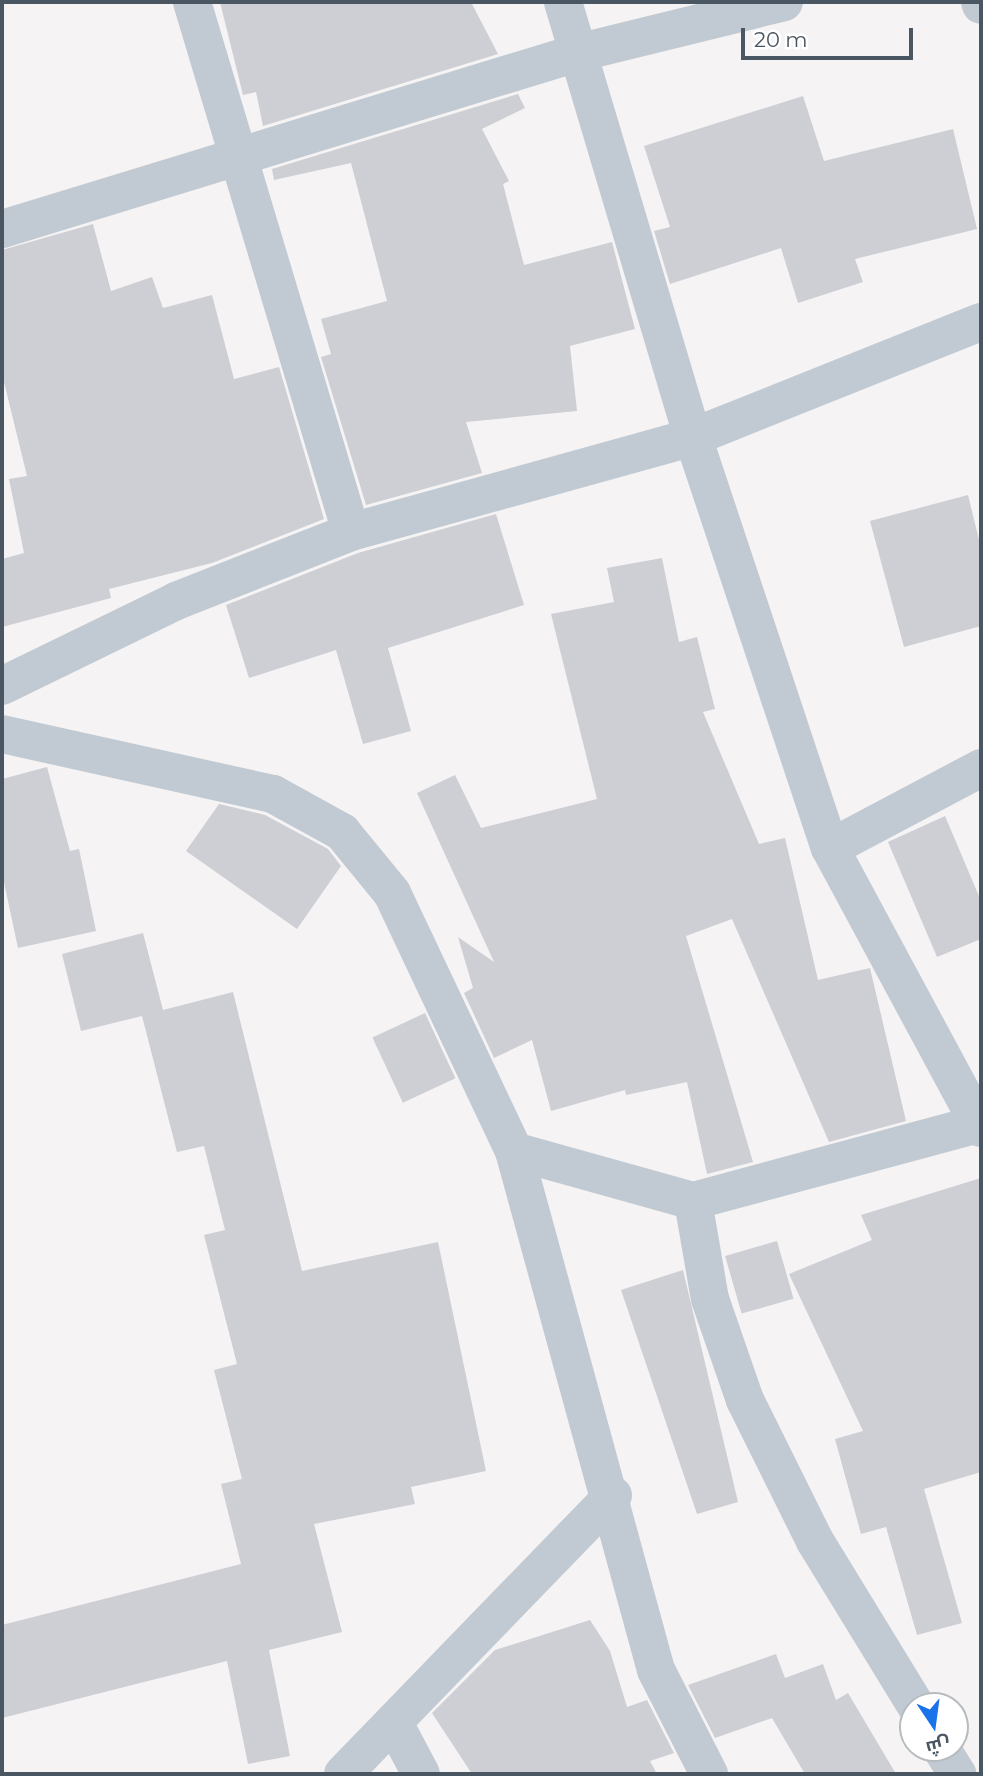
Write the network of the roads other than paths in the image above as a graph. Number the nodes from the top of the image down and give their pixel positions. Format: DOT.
graph roads {
  1 [pos="192,2"];
  2 [pos="564,2"];
  3 [pos="784,2"];
  4 [pos="577,53"];
  5 [pos="235,158"];
  6 [pos="2,229"];
  7 [pos="981,322"];
  8 [pos="693,438"];
  9 [pos="351,532"];
  10 [pos="2,686"];
  11 [pos="2,734"];
  12 [pos="981,768"];
  13 [pos="830,848"];
  14 [pos="980,1126"];
  15 [pos="514,1151"];
  16 [pos="693,1201"];
  17 [pos="613,1495"];
  18 [pos="907,1692"];
  19 [pos="395,1724"];
  20 [pos="343,1774"];
  21 [pos="421,1774"];
  22 [pos="709,1774"];
  1 -- 5 [label="street"];
  2 -- 4 [label="street"];
  3 -- 4 [label="street"];
  4 -- 5 [label="street"];
  4 -- 8 [label="street"];
  5 -- 6 [label="street"];
  5 -- 9 [label="street"];
  7 -- 8 [label="street"];
  8 -- 9 [label="street"];
  8 -- 13 [label="street"];
  9 -- 10 [label="street"];
  11 -- 15 [label="street"];
  12 -- 13 [label="street"];
  13 -- 14 [label="street"];
  14 -- 16 [label="street"];
  15 -- 16 [label="street"];
  15 -- 17 [label="street"];
  16 -- 18 [label="street"];
  17 -- 19 [label="street"];
  17 -- 22 [label="street"];
  19 -- 20 [label="street"];
  19 -- 21 [label="street"];
}
